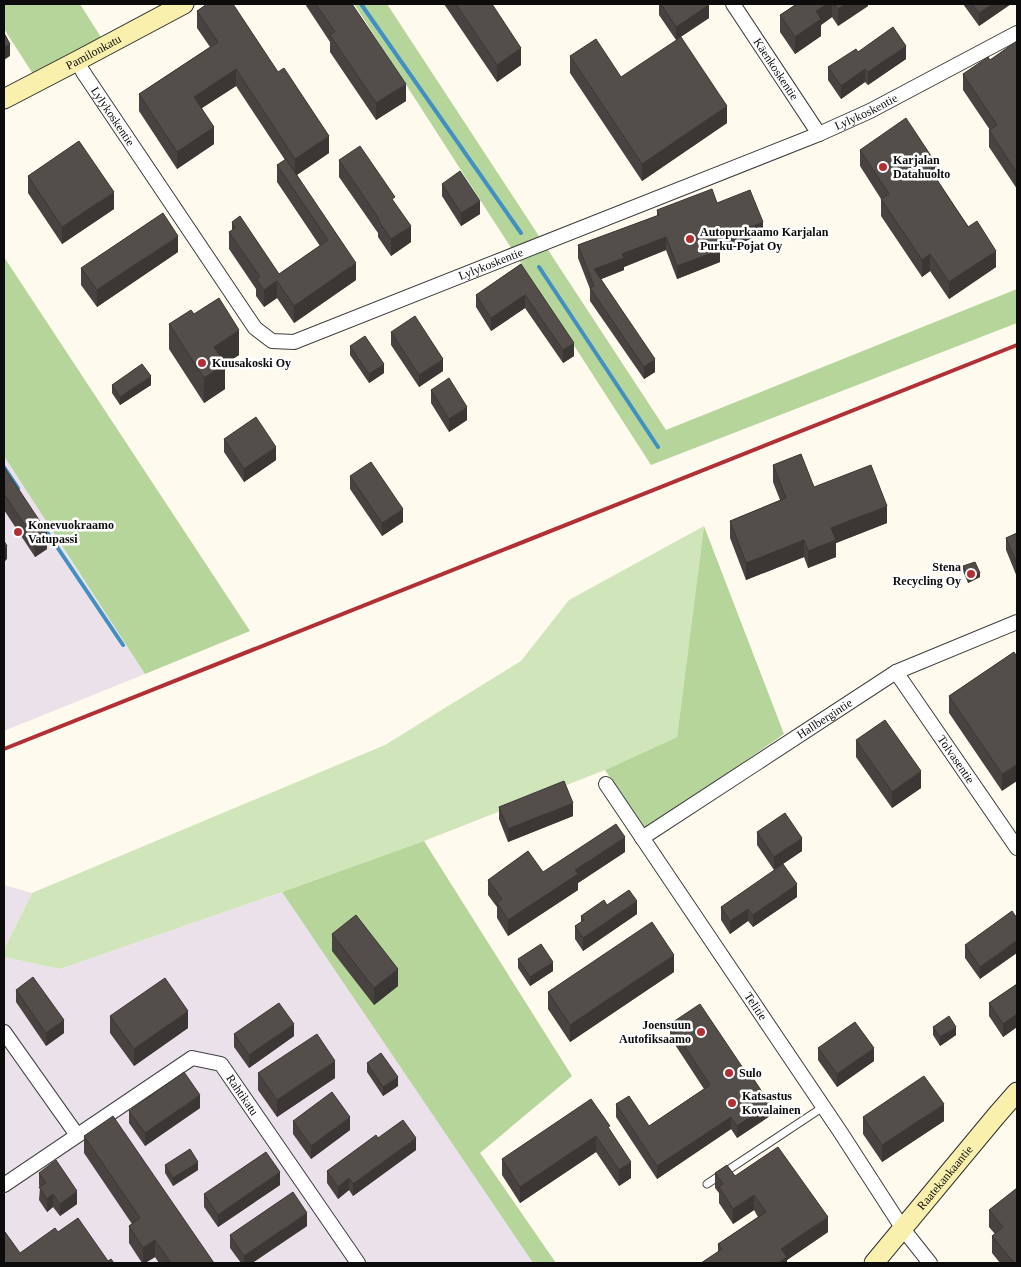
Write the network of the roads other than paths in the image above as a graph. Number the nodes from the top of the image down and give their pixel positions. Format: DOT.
graph roads {
  1 [pos="184,4"];
  2 [pos="734,4"];
  3 [pos="1017,33"];
  4 [pos="77,61"];
  5 [pos="4,99"];
  6 [pos="819,134"];
  7 [pos="1017,622"];
  8 [pos="896,672"];
  9 [pos="606,784"];
  10 [pos="642,838"];
  11 [pos="1017,848"];
  12 [pos="4,1032"];
  13 [pos="1017,1092"];
  14 [pos="823,1107"];
  15 [pos="77,1135"];
  16 [pos="707,1184"];
  17 [pos="4,1185"];
  18 [pos="903,1229"];
  19 [pos="358,1263"];
  20 [pos="874,1263"];
  21 [pos="930,1263"];
  1 -- 4 [label="main road, Pamilonkatu"];
  2 -- 6 [label="street, Käenkoskentie"];
  3 -- 6 [label="street, Lylykoskentie"];
  4 -- 5 [label="main road, Pamilonkatu"];
  4 -- 6 [label="street, Lylykoskentie"];
  7 -- 8 [label="street, Hallbergintie"];
  8 -- 10 [label="street, Hallbergintie"];
  8 -- 11 [label="street, Tolvasentie"];
  9 -- 10 [label="street, Telitie"];
  10 -- 14 [label="street, Telitie"];
  12 -- 15 [label="street"];
  13 -- 18 [label="main road, Raatekankaantie"];
  14 -- 16 [label="lane"];
  14 -- 18 [label="street, Telitie"];
  15 -- 17 [label="street, Rahtikatu"];
  15 -- 19 [label="street, Rahtikatu"];
  18 -- 20 [label="main road, Raatekankaantie"];
  18 -- 21 [label="street, Telitie"];
}
